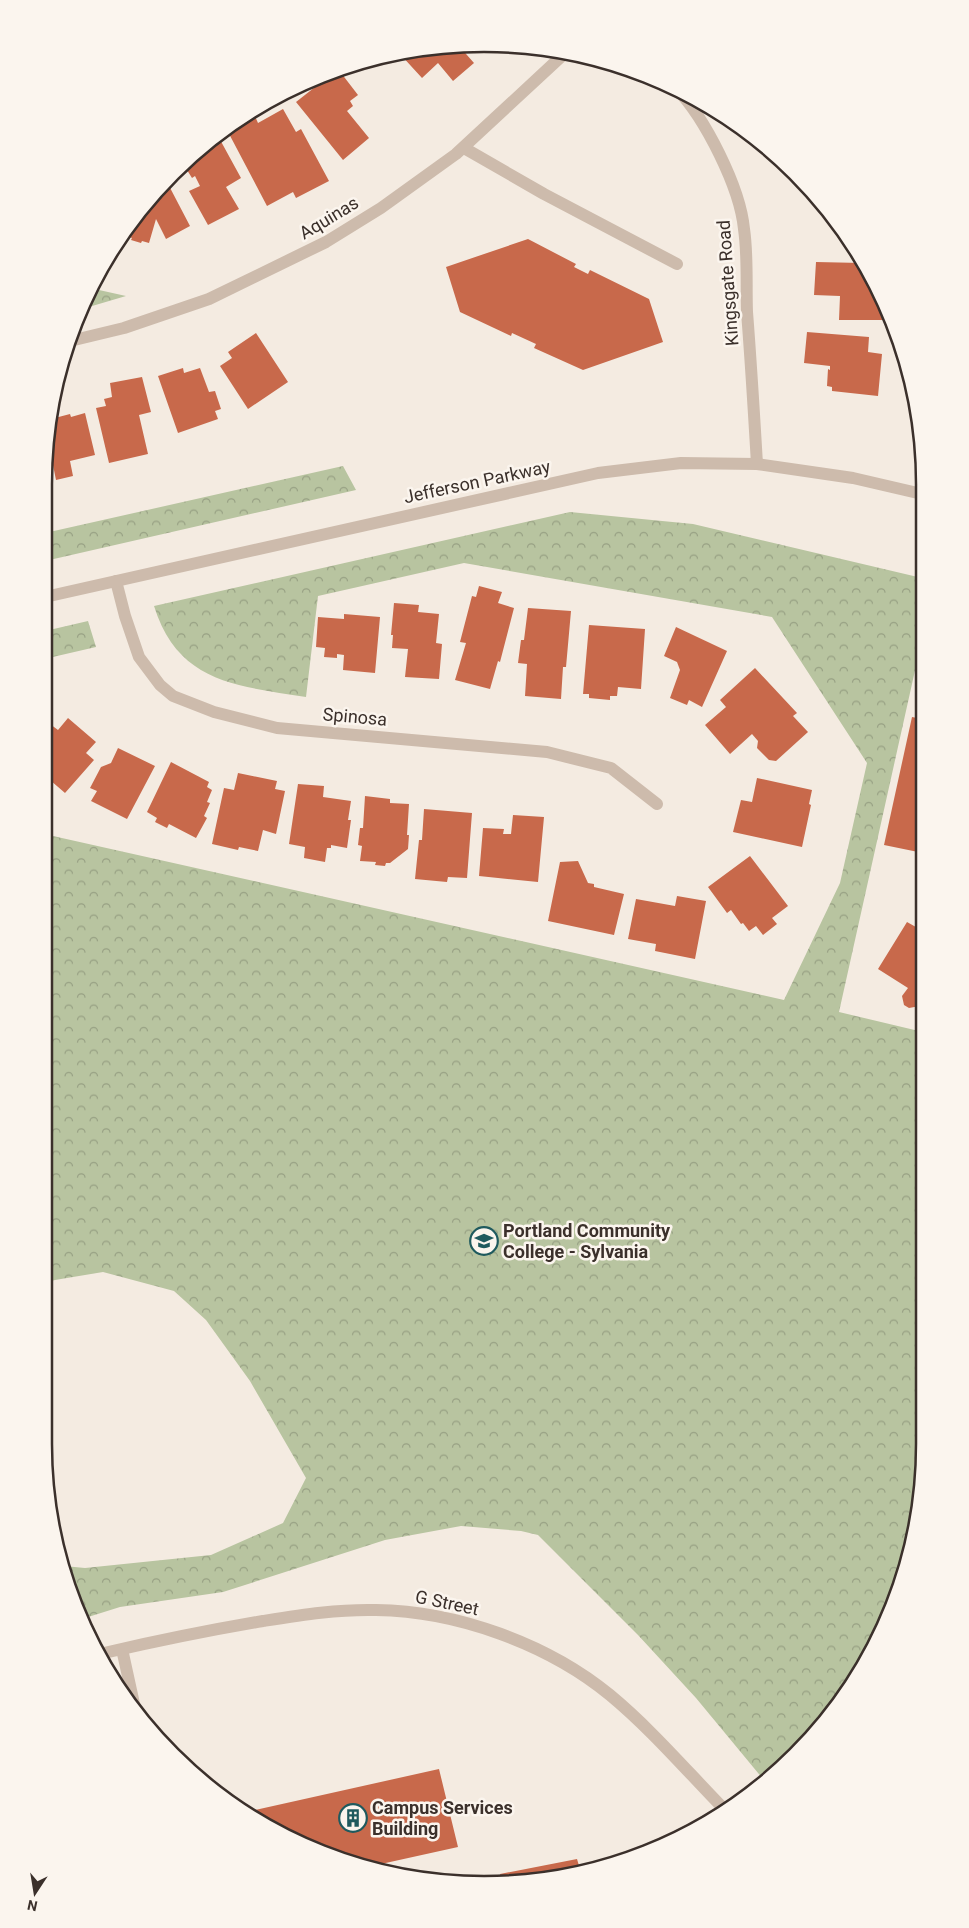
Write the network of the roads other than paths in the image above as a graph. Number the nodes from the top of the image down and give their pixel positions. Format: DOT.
graph roads {
  1 [pos="558,59"];
  2 [pos="692,105"];
  3 [pos="464,148"];
  4 [pos="677,264"];
  5 [pos="78,339"];
  6 [pos="757,464"];
  7 [pos="916,493"];
  8 [pos="116,580"];
  9 [pos="52,595"];
  10 [pos="657,804"];
  11 [pos="122,1649"];
  12 [pos="106,1653"];
  13 [pos="131,1692"];
  14 [pos="721,1806"];
  1 -- 3 [label="street, Aquinas"];
  2 -- 6 [label="street, Kingsgate Road"];
  3 -- 4 [label="street"];
  3 -- 5 [label="street, Aquinas"];
  6 -- 7 [label="street, Jefferson Parkway"];
  6 -- 8 [label="street, Jefferson Parkway"];
  8 -- 9 [label="street, Jefferson Parkway"];
  8 -- 10 [label="street, Spinosa"];
  11 -- 12 [label="street, G Street"];
  11 -- 13 [label="street"];
  11 -- 14 [label="street, G Street"];
}
